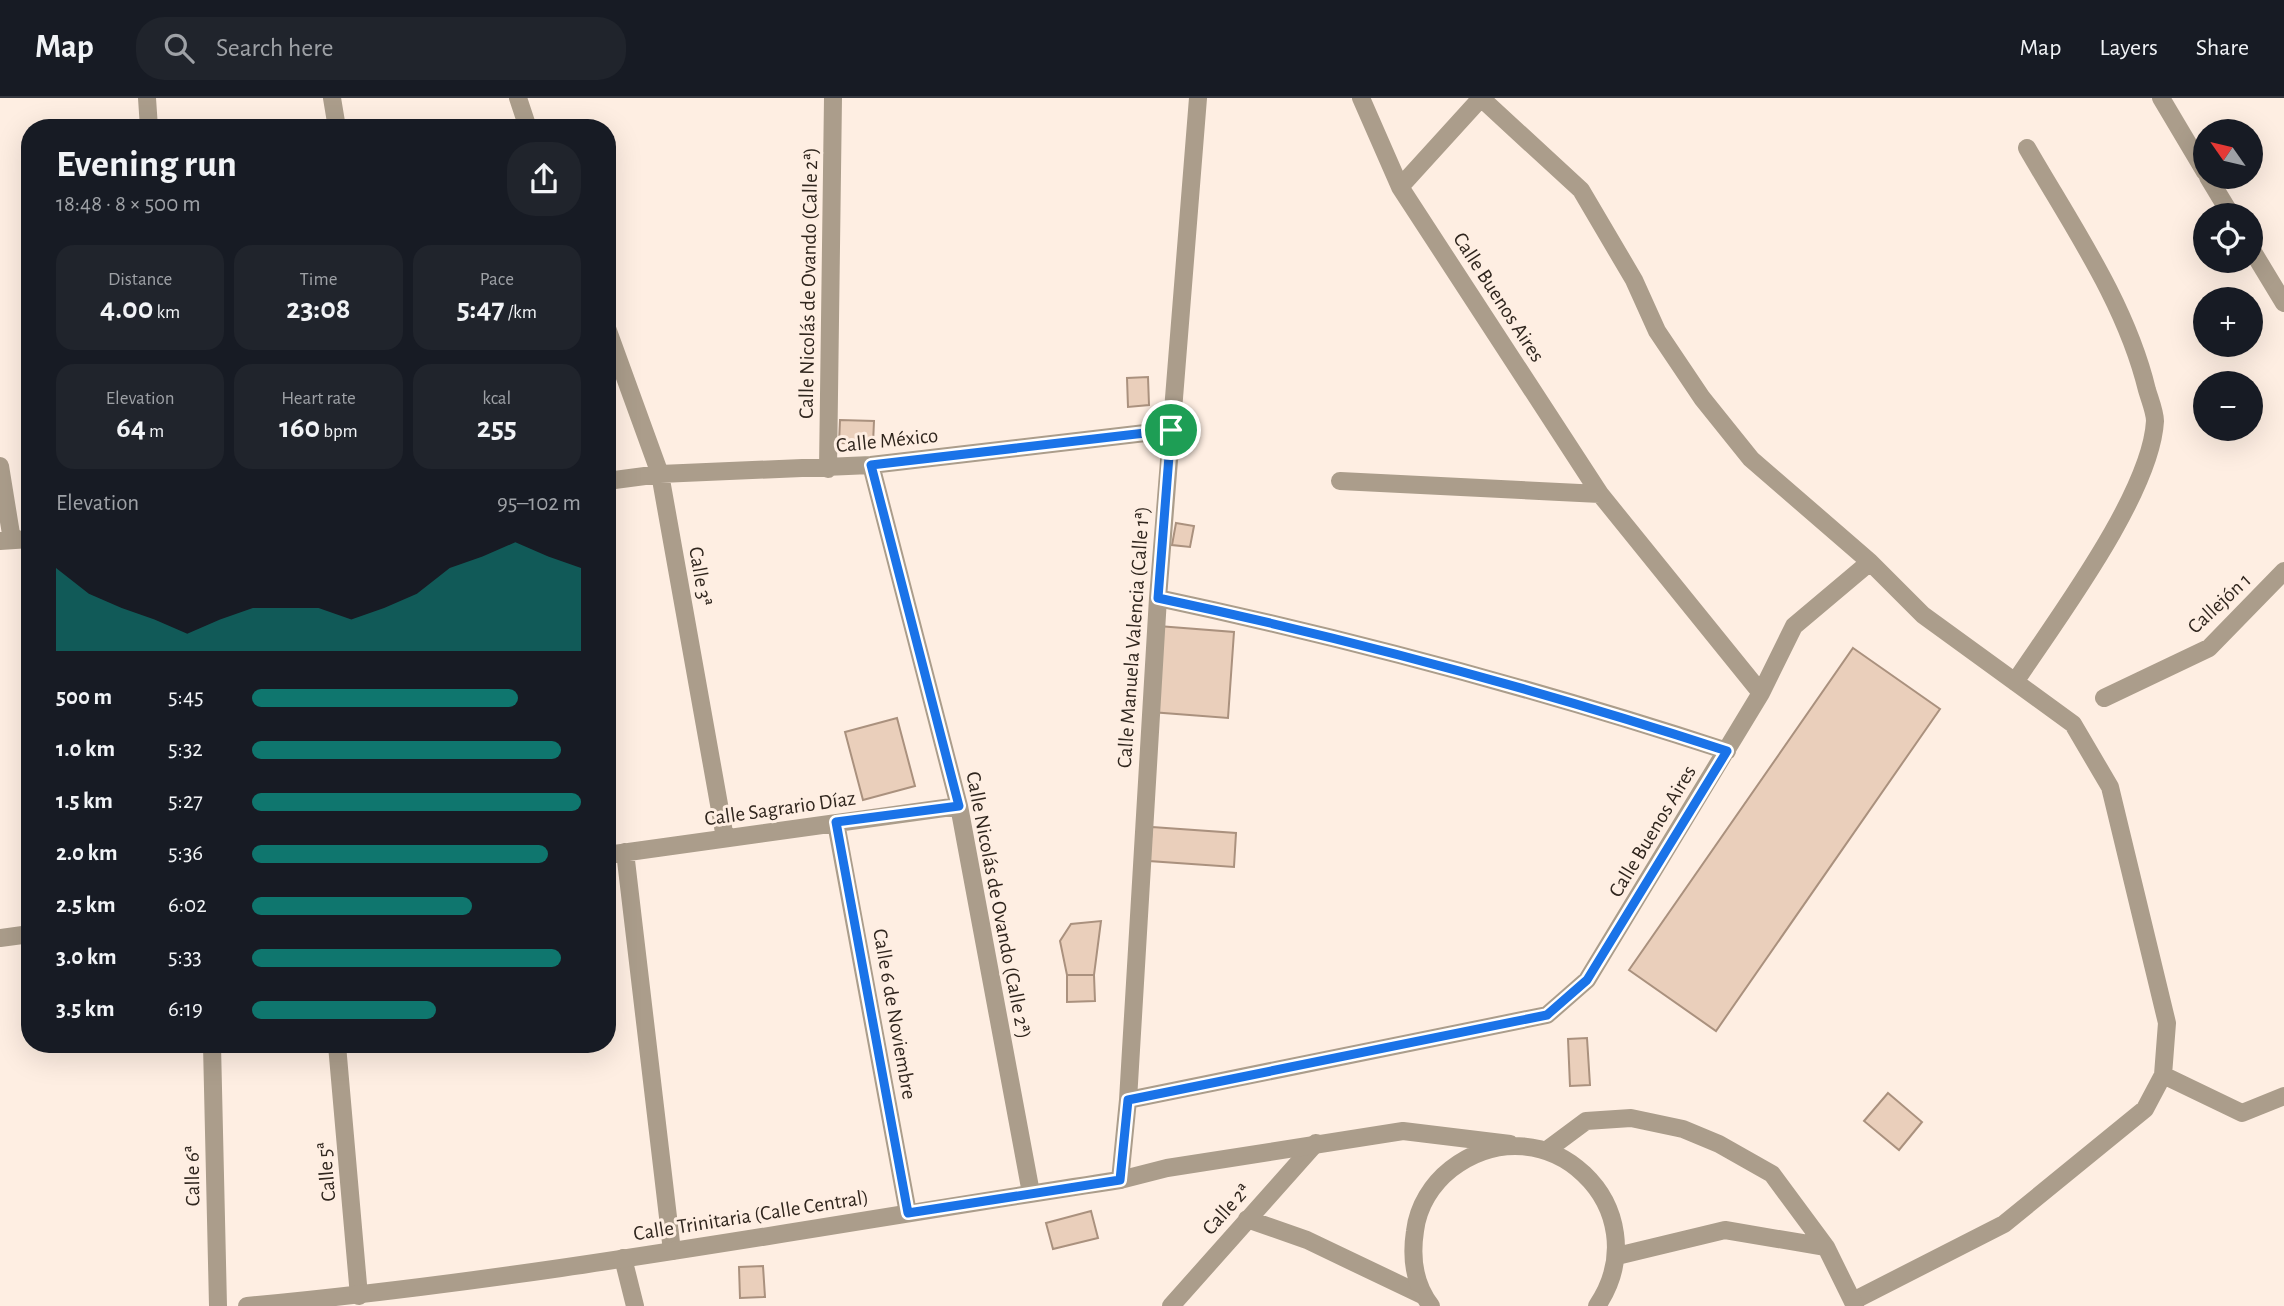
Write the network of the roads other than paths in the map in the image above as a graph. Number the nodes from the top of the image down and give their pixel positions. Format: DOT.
graph roads {
  1 [pos="147,98"];
  2 [pos="332,98"];
  3 [pos="518,98"];
  4 [pos="833,98"];
  5 [pos="1198,98"];
  6 [pos="1361,98"];
  7 [pos="1481,98"];
  8 [pos="2161,98"];
  9 [pos="148,119"];
  10 [pos="336,119"];
  11 [pos="525,119"];
  12 [pos="2027,148"];
  13 [pos="2193,152"];
  14 [pos="1400,187"];
  15 [pos="2263,268"];
  16 [pos="2284,303"];
  17 [pos="616,353"];
  18 [pos="1171,430"];
  19 [pos="871,465"];
  20 [pos="0,466"];
  21 [pos="828,469"];
  22 [pos="660,474"];
  23 [pos="616,480"];
  24 [pos="1340,481"];
  25 [pos="1600,494"];
  26 [pos="14,540"];
  27 [pos="1870,562"];
  28 [pos="2284,570"];
  29 [pos="1158,598"];
  30 [pos="2015,682"];
  31 [pos="1761,693"];
  32 [pos="2104,698"];
  33 [pos="1727,751"];
  34 [pos="959,806"];
  35 [pos="836,822"];
  36 [pos="725,838"];
  37 [pos="616,853"];
  38 [pos="21,935"];
  39 [pos="0,938"];
  40 [pos="212,1053"];
  41 [pos="338,1053"];
  42 [pos="2163,1075"];
  43 [pos="2284,1096"];
  44 [pos="1128,1100"];
  45 [pos="1316,1143"];
  46 [pos="1510,1144"];
  47 [pos="1547,1150"];
  48 [pos="1120,1180"];
  49 [pos="1031,1194"];
  50 [pos="908,1213"];
  51 [pos="1247,1219"];
  52 [pos="1826,1247"];
  53 [pos="671,1251"];
  54 [pos="1617,1256"];
  55 [pos="623,1258"];
  56 [pos="359,1296"];
  57 [pos="1426,1301"];
  58 [pos="1854,1304"];
  59 [pos="218,1306"];
  60 [pos="247,1306"];
  61 [pos="635,1306"];
  62 [pos="1171,1306"];
  63 [pos="1597,1306"];
  1 -- 9 [label="street"];
  2 -- 10 [label="street"];
  3 -- 11 [label="street"];
  4 -- 21 [label="street, Calle Nicolás de Ovando (Calle 2ª)"];
  5 -- 18 [label="street, Calle Manuela Valencia (Calle 1ª)"];
  6 -- 14 [label="street, Calle Buenos Aires"];
  7 -- 14 [label="street"];
  7 -- 27 [label="street"];
  8 -- 13 [label="street"];
  12 -- 30 [label="street"];
  14 -- 25 [label="street, Calle Buenos Aires"];
  15 -- 16 [label="street"];
  17 -- 22 [label="street, Calle 3ª"];
  18 -- 19 [label="street, Calle México"];
  18 -- 29 [label="street, Calle Manuela Valencia (Calle 1ª)"];
  19 -- 21 [label="street, Calle México"];
  19 -- 34 [label="street, Calle Nicolás de Ovando (Calle 2ª)"];
  20 -- 26 [label="street"];
  21 -- 22 [label="street, Calle México"];
  22 -- 23 [label="street, Calle México"];
  22 -- 36 [label="street, Calle 3ª"];
  24 -- 25 [label="street"];
  25 -- 31 [label="street, Calle Buenos Aires"];
  27 -- 30 [label="street"];
  27 -- 31 [label="street"];
  28 -- 32 [label="street, Callejón 1"];
  29 -- 33 [label="street"];
  29 -- 44 [label="street, Calle Manuela Valencia (Calle 1ª)"];
  30 -- 42 [label="street"];
  31 -- 33 [label="street, Calle Buenos Aires"];
  33 -- 44 [label="street, Calle Buenos Aires"];
  34 -- 35 [label="street, Calle Sagrario Díaz"];
  34 -- 49 [label="street, Calle Nicolás de Ovando (Calle 2ª)"];
  35 -- 36 [label="street, Calle Sagrario Díaz"];
  35 -- 50 [label="street, Calle 6 de Noviembre"];
  36 -- 37 [label="street, Calle Sagrario Díaz"];
  37 -- 53 [label="street"];
  38 -- 39 [label="street"];
  40 -- 59 [label="street, Calle 6ª"];
  41 -- 56 [label="street, Calle 5ª"];
  42 -- 43 [label="street"];
  42 -- 58 [label="street"];
  44 -- 48 [label="street, Calle Manuela Valencia (Calle 1ª)"];
  45 -- 46 [label="street, Calle Trinitaria (Calle Central)"];
  45 -- 48 [label="street, Calle Trinitaria (Calle Central)"];
  45 -- 51 [label="street, Calle 2ª"];
  46 -- 47 [label="street, Calle Trinitaria (Calle Central)"];
  46 -- 57 [label="street"];
  47 -- 52 [label="street"];
  47 -- 54 [label="street"];
  48 -- 49 [label="street, Calle Trinitaria (Calle Central)"];
  49 -- 50 [label="street, Calle Trinitaria (Calle Central)"];
  50 -- 53 [label="street, Calle Trinitaria (Calle Central)"];
  51 -- 57 [label="street"];
  51 -- 62 [label="street, Calle 2ª"];
  52 -- 54 [label="street"];
  52 -- 58 [label="street"];
  53 -- 55 [label="street, Calle Trinitaria (Calle Central)"];
  54 -- 63 [label="street"];
  55 -- 56 [label="street, Calle Trinitaria (Calle Central)"];
  55 -- 61 [label="street"];
  56 -- 60 [label="street, Calle Trinitaria (Calle Central)"];
}
